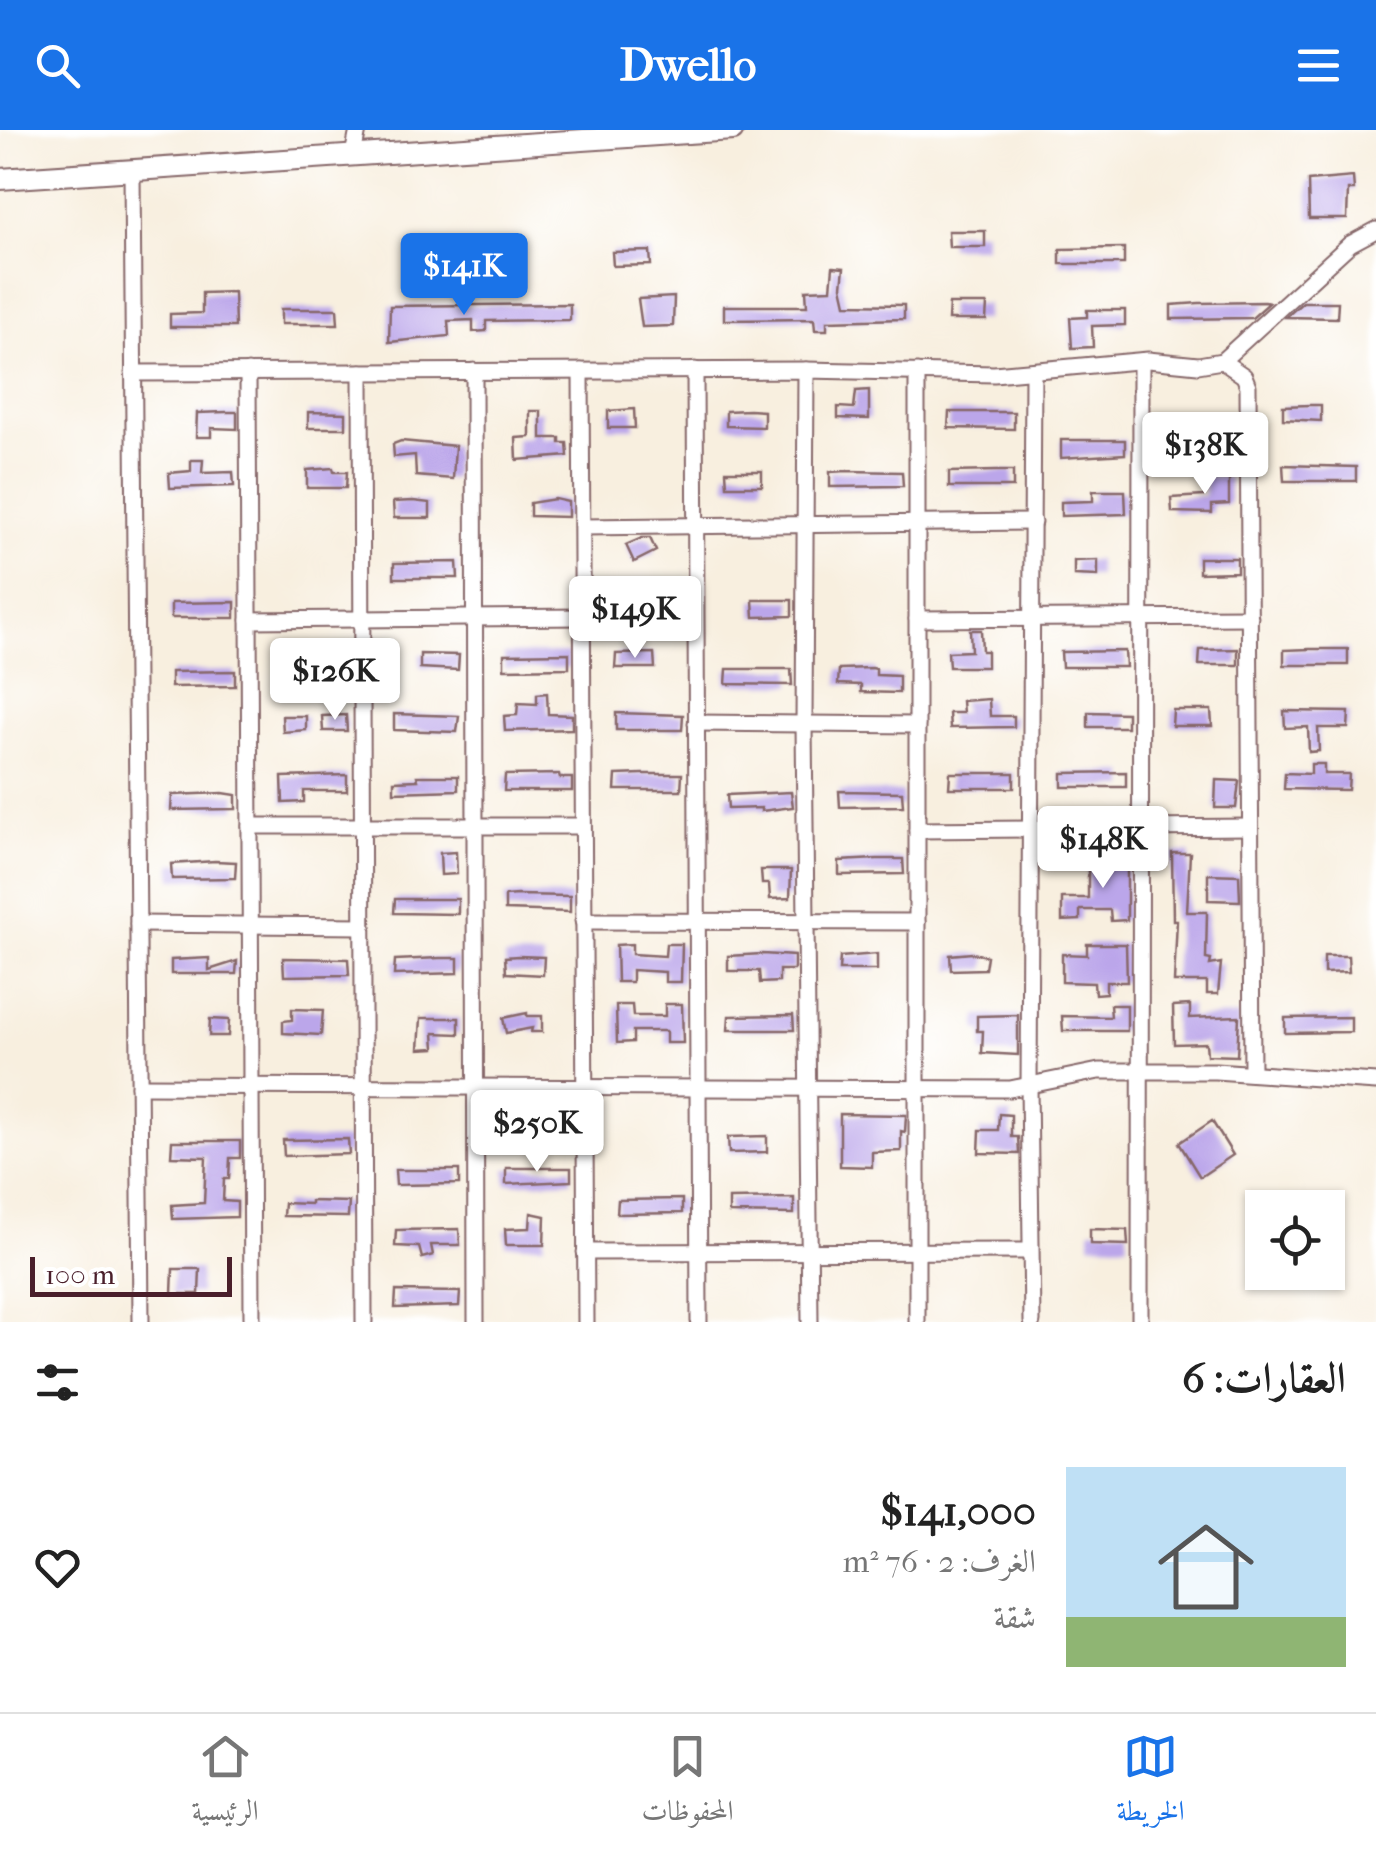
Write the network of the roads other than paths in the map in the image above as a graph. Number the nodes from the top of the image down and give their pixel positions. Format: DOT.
graph roads {
  1 [pos="358,130"];
  2 [pos="614,130"];
  3 [pos="733,130"];
  4 [pos="594,139"];
  5 [pos="354,155"];
  6 [pos="132,172"];
  7 [pos="0,179"];
  8 [pos="1376,230"];
  9 [pos="1141,361"];
  10 [pos="1222,361"];
  11 [pos="694,370"];
  12 [pos="806,370"];
  13 [pos="1033,370"];
  14 [pos="474,371"];
  15 [pos="581,371"];
  16 [pos="248,372"];
  17 [pos="362,372"];
  18 [pos="917,372"];
  19 [pos="133,373"];
  20 [pos="1033,522"];
  21 [pos="915,525"];
  22 [pos="583,526"];
  23 [pos="695,526"];
  24 [pos="807,526"];
  25 [pos="1032,616"];
  26 [pos="583,617"];
  27 [pos="1142,617"];
  28 [pos="1250,617"];
  29 [pos="474,618"];
  30 [pos="362,619"];
  31 [pos="917,619"];
  32 [pos="249,620"];
  33 [pos="696,724"];
  34 [pos="804,724"];
  35 [pos="917,725"];
  36 [pos="250,826"];
  37 [pos="363,826"];
  38 [pos="474,826"];
  39 [pos="582,826"];
  40 [pos="1250,827"];
  41 [pos="1031,828"];
  42 [pos="1142,828"];
  43 [pos="917,830"];
  44 [pos="583,921"];
  45 [pos="696,921"];
  46 [pos="807,921"];
  47 [pos="917,922"];
  48 [pos="138,924"];
  49 [pos="251,925"];
  50 [pos="363,926"];
  51 [pos="1142,1072"];
  52 [pos="1252,1073"];
  53 [pos="1376,1082"];
  54 [pos="139,1086"];
  55 [pos="251,1086"];
  56 [pos="1029,1086"];
  57 [pos="364,1087"];
  58 [pos="475,1087"];
  59 [pos="583,1088"];
  60 [pos="698,1088"];
  61 [pos="809,1089"];
  62 [pos="919,1090"];
  63 [pos="698,1250"];
  64 [pos="917,1251"];
  65 [pos="1030,1251"];
  66 [pos="585,1252"];
  67 [pos="810,1252"];
  68 [pos="141,1322"];
  69 [pos="252,1322"];
  70 [pos="364,1322"];
  71 [pos="476,1322"];
  72 [pos="586,1322"];
  73 [pos="699,1322"];
  74 [pos="810,1322"];
  75 [pos="917,1322"];
  76 [pos="1032,1322"];
  77 [pos="1140,1322"];
  1 -- 5 [label="street"];
  2 -- 4 [label="street"];
  3 -- 4 [label="main road"];
  4 -- 5 [label="main road"];
  5 -- 6 [label="main road"];
  6 -- 7 [label="main road"];
  6 -- 19 [label="street"];
  8 -- 10 [label="street"];
  9 -- 10 [label="street"];
  9 -- 13 [label="street"];
  9 -- 27 [label="street"];
  10 -- 28 [label="street"];
  11 -- 12 [label="street"];
  11 -- 15 [label="street"];
  11 -- 23 [label="street"];
  12 -- 18 [label="street"];
  12 -- 24 [label="street"];
  13 -- 18 [label="street"];
  13 -- 20 [label="street"];
  14 -- 15 [label="street"];
  14 -- 17 [label="street"];
  14 -- 29 [label="street"];
  15 -- 22 [label="street"];
  16 -- 17 [label="street"];
  16 -- 19 [label="street"];
  16 -- 32 [label="street"];
  17 -- 30 [label="street"];
  18 -- 21 [label="street"];
  19 -- 48 [label="street"];
  20 -- 21 [label="street"];
  20 -- 25 [label="street"];
  21 -- 24 [label="street"];
  21 -- 31 [label="street"];
  22 -- 23 [label="street"];
  22 -- 26 [label="street"];
  23 -- 24 [label="street"];
  23 -- 33 [label="street"];
  24 -- 34 [label="street"];
  25 -- 27 [label="street"];
  25 -- 31 [label="street"];
  25 -- 41 [label="street"];
  26 -- 29 [label="street"];
  26 -- 39 [label="street"];
  27 -- 28 [label="street"];
  27 -- 42 [label="street"];
  28 -- 40 [label="street"];
  29 -- 30 [label="street"];
  29 -- 38 [label="street"];
  30 -- 32 [label="street"];
  30 -- 37 [label="street"];
  31 -- 35 [label="street"];
  32 -- 36 [label="street"];
  33 -- 34 [label="street"];
  33 -- 45 [label="street"];
  34 -- 35 [label="street"];
  34 -- 46 [label="street"];
  35 -- 43 [label="street"];
  36 -- 37 [label="street"];
  36 -- 49 [label="street"];
  37 -- 38 [label="street"];
  37 -- 50 [label="street"];
  38 -- 39 [label="street"];
  38 -- 58 [label="street"];
  39 -- 44 [label="street"];
  40 -- 42 [label="street"];
  40 -- 52 [label="street"];
  41 -- 42 [label="street"];
  41 -- 43 [label="street"];
  41 -- 56 [label="street"];
  42 -- 51 [label="street"];
  43 -- 47 [label="street"];
  44 -- 45 [label="street"];
  44 -- 59 [label="street"];
  45 -- 46 [label="street"];
  45 -- 60 [label="street"];
  46 -- 47 [label="street"];
  46 -- 61 [label="street"];
  47 -- 62 [label="street"];
  48 -- 49 [label="street"];
  48 -- 54 [label="street"];
  49 -- 50 [label="street"];
  49 -- 55 [label="street"];
  50 -- 57 [label="street"];
  51 -- 52 [label="street"];
  51 -- 56 [label="street"];
  51 -- 77 [label="street"];
  52 -- 53 [label="street"];
  54 -- 55 [label="street"];
  54 -- 68 [label="street"];
  55 -- 57 [label="street"];
  55 -- 69 [label="street"];
  56 -- 62 [label="street"];
  56 -- 65 [label="street"];
  57 -- 58 [label="street"];
  57 -- 70 [label="street"];
  58 -- 59 [label="street"];
  58 -- 71 [label="street"];
  59 -- 60 [label="street"];
  59 -- 66 [label="street"];
  60 -- 61 [label="street"];
  60 -- 63 [label="street"];
  61 -- 62 [label="street"];
  61 -- 67 [label="street"];
  62 -- 64 [label="street"];
  63 -- 66 [label="street"];
  63 -- 67 [label="street"];
  63 -- 73 [label="street"];
  64 -- 65 [label="street"];
  64 -- 67 [label="street"];
  64 -- 75 [label="street"];
  65 -- 76 [label="street"];
  66 -- 72 [label="street"];
  67 -- 74 [label="street"];
}
